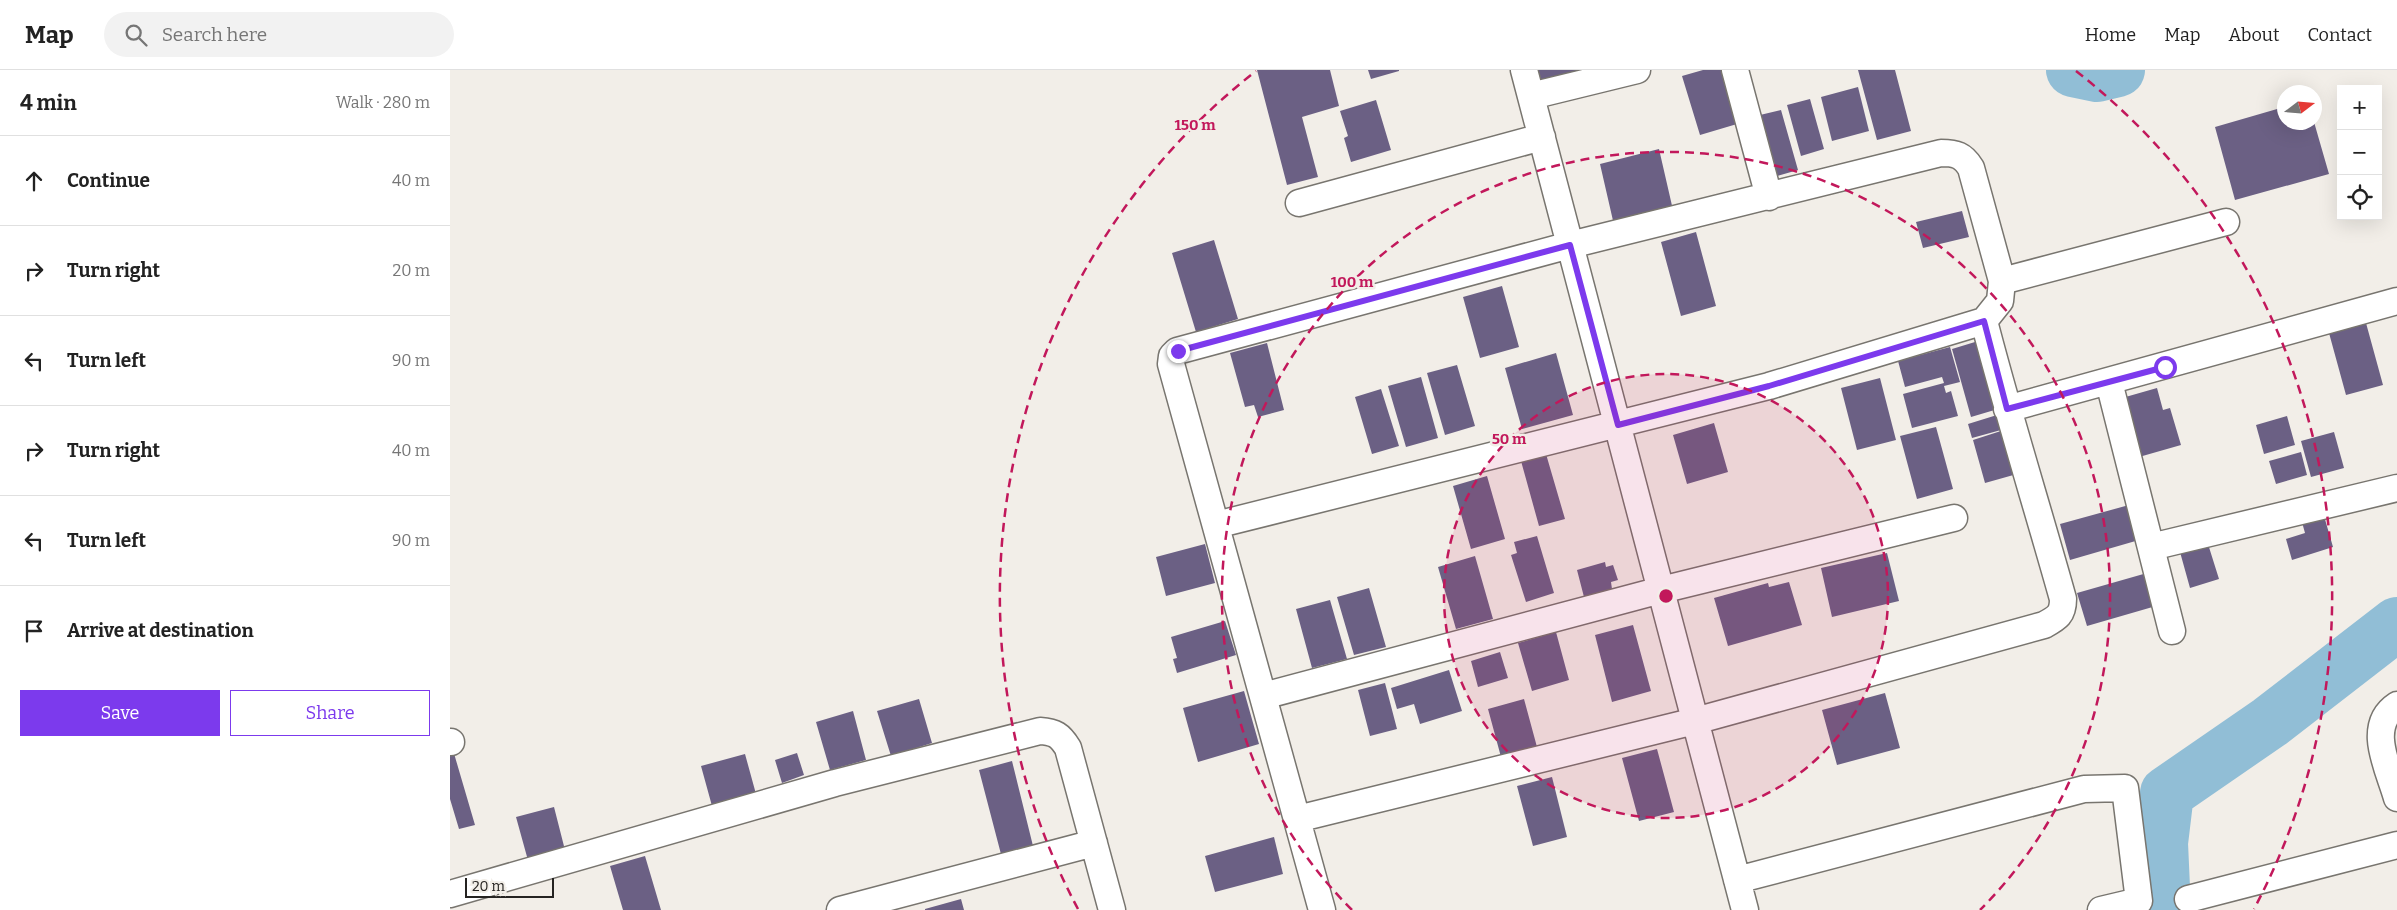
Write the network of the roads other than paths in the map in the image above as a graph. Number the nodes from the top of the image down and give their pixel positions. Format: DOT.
graph roads {
  1 [pos="1524,70"];
  2 [pos="1637,70"];
  3 [pos="1735,70"];
  4 [pos="1531,96"];
  5 [pos="1542,137"];
  6 [pos="1769,197"];
  7 [pos="1299,203"];
  8 [pos="2226,222"];
  9 [pos="1570,245"];
  10 [pos="2002,281"];
  11 [pos="2397,302"];
  12 [pos="1984,321"];
  13 [pos="2109,382"];
  14 [pos="2007,409"];
  15 [pos="1618,425"];
  16 [pos="2397,488"];
  17 [pos="1954,518"];
  18 [pos="1216,525"];
  19 [pos="2151,547"];
  20 [pos="1661,590"];
  21 [pos="2172,631"];
  22 [pos="1263,696"];
  23 [pos="2397,705"];
  24 [pos="1695,721"];
  25 [pos="2397,798"];
  26 [pos="1297,819"];
  27 [pos="1094,843"];
  28 [pos="2397,845"];
  29 [pos="1737,880"];
  30 [pos="450,894"];
  31 [pos="2188,899"];
  32 [pos="840,910"];
  33 [pos="1112,910"];
  34 [pos="1320,910"];
  35 [pos="1745,910"];
  36 [pos="2101,910"];
  1 -- 4 [label="street"];
  2 -- 4 [label="street"];
  3 -- 6 [label="street"];
  4 -- 5 [label="street"];
  5 -- 7 [label="street"];
  5 -- 9 [label="street"];
  6 -- 9 [label="street"];
  6 -- 10 [label="street"];
  8 -- 10 [label="street"];
  9 -- 15 [label="street"];
  9 -- 18 [label="street"];
  10 -- 12 [label="street"];
  11 -- 13 [label="street"];
  12 -- 14 [label="street"];
  12 -- 15 [label="street"];
  13 -- 14 [label="street"];
  13 -- 19 [label="street"];
  14 -- 24 [label="street"];
  15 -- 18 [label="street"];
  15 -- 20 [label="street"];
  16 -- 19 [label="street"];
  17 -- 20 [label="street"];
  18 -- 22 [label="street"];
  19 -- 21 [label="street"];
  20 -- 22 [label="street"];
  20 -- 24 [label="street"];
  22 -- 26 [label="street"];
  23 -- 25 [label="street"];
  24 -- 26 [label="street"];
  24 -- 29 [label="street"];
  26 -- 34 [label="street"];
  27 -- 30 [label="street"];
  27 -- 32 [label="street"];
  27 -- 33 [label="street"];
  28 -- 31 [label="street"];
  29 -- 35 [label="street"];
  29 -- 36 [label="street"];
}
